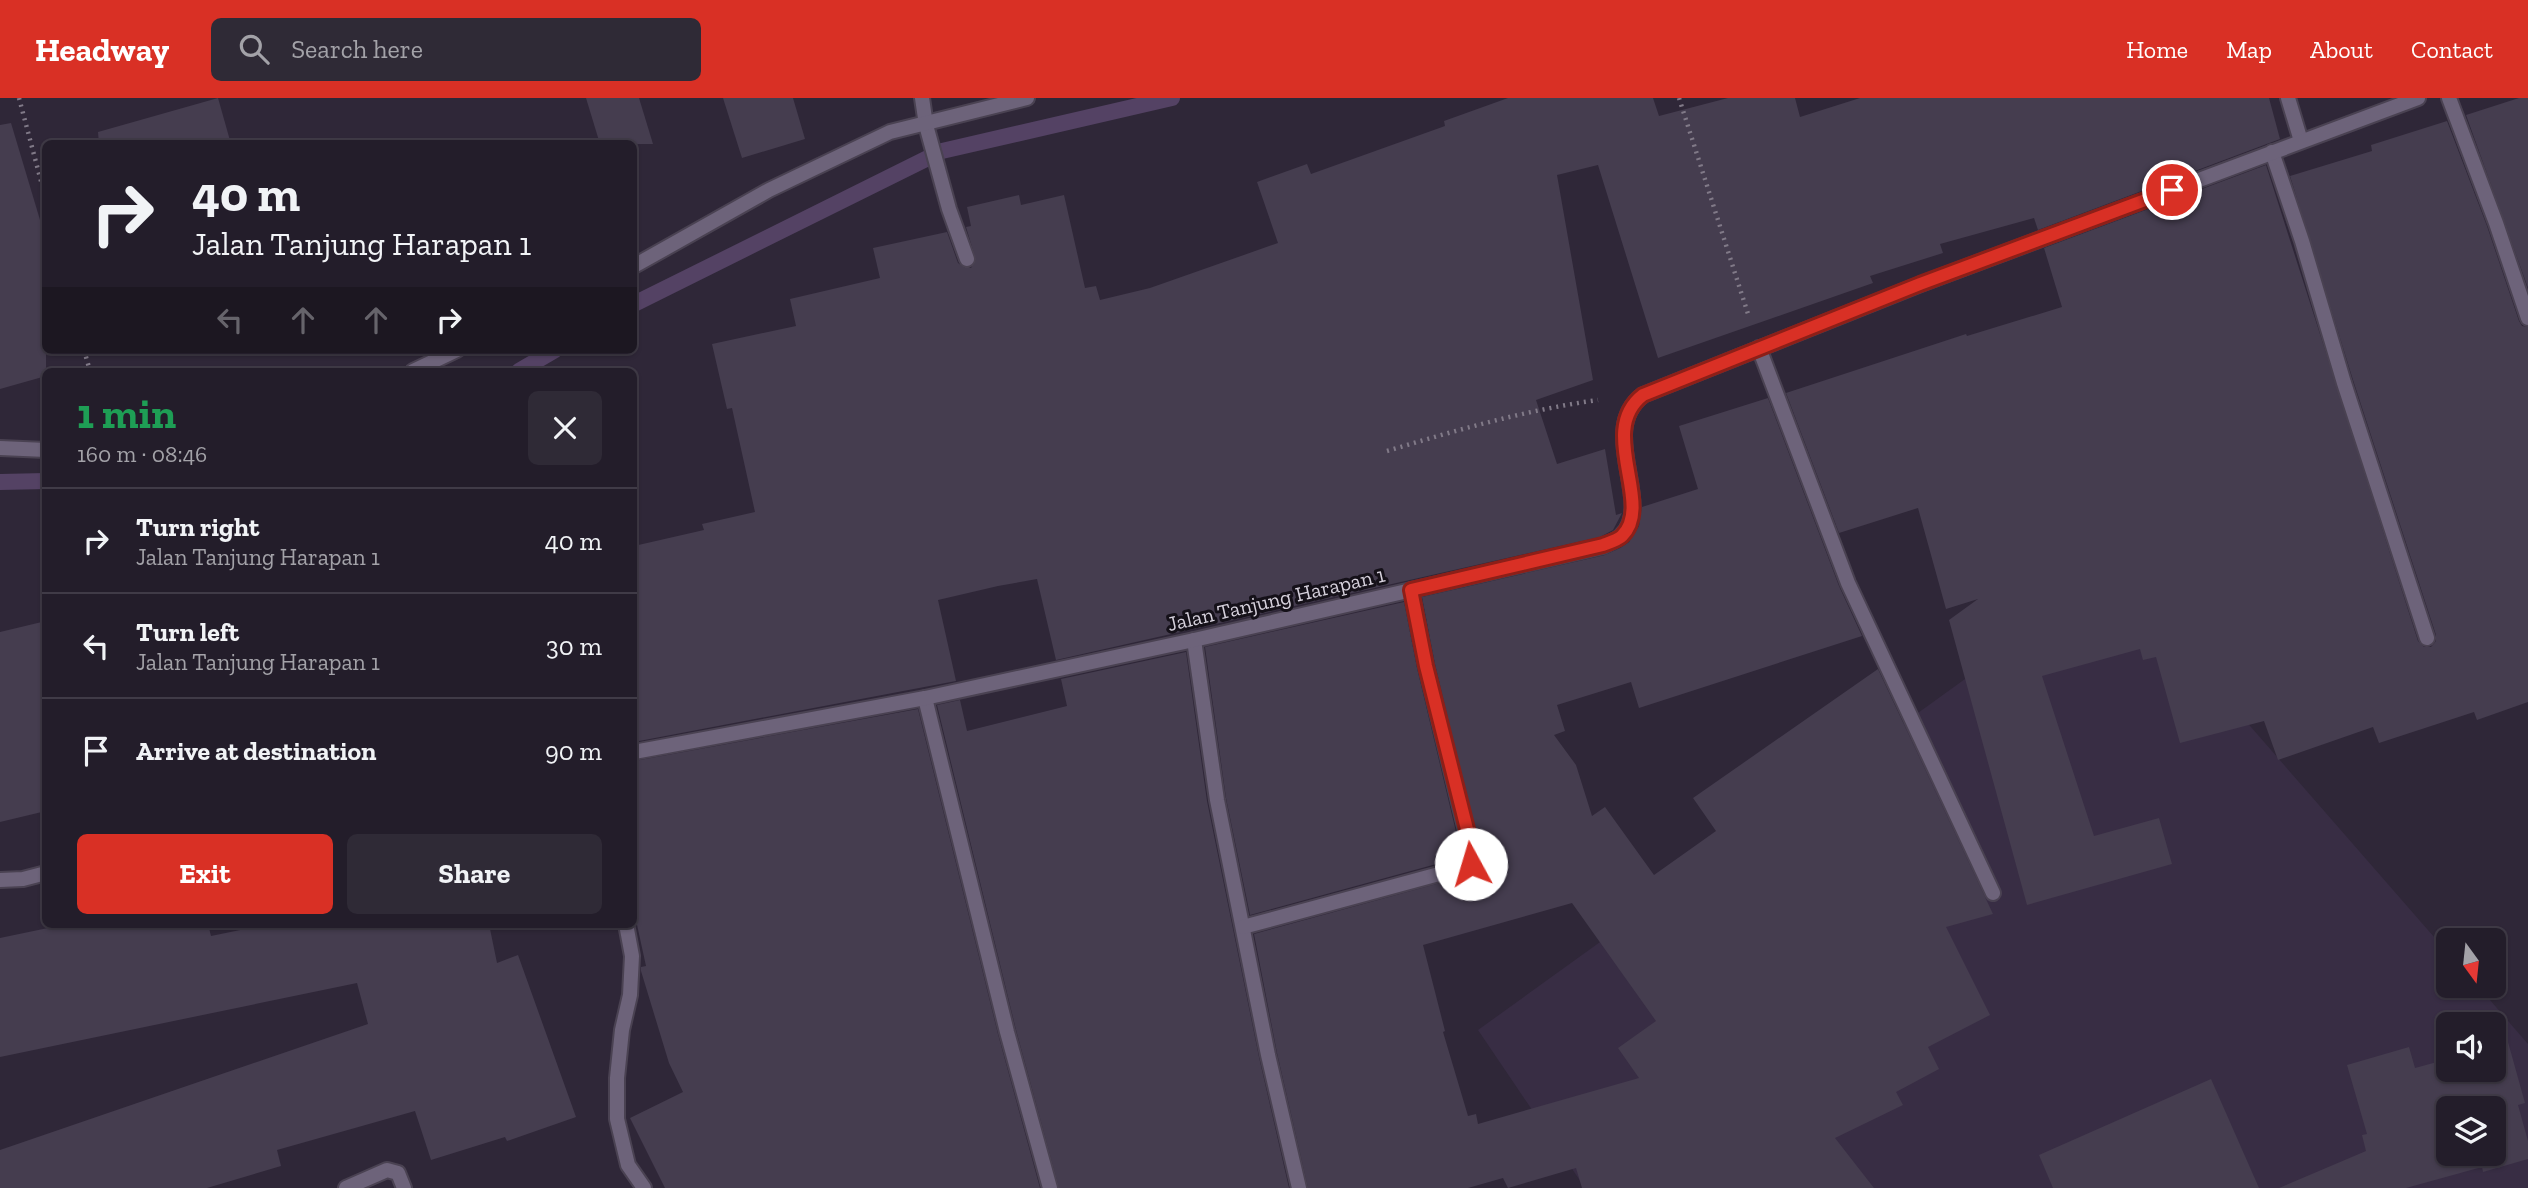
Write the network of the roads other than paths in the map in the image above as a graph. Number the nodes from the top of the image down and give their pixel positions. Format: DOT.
graph roads {
  1 [pos="922,98"];
  2 [pos="1027,98"];
  3 [pos="2288,98"];
  4 [pos="2418,98"];
  5 [pos="2449,98"];
  6 [pos="928,130"];
  7 [pos="2301,141"];
  8 [pos="2272,152"];
  9 [pos="967,259"];
  10 [pos="637,264"];
  11 [pos="2528,318"];
  12 [pos="1759,348"];
  13 [pos="449,354"];
  14 [pos="419,368"];
  15 [pos="0,448"];
  16 [pos="42,450"];
  17 [pos="1411,590"];
  18 [pos="2427,638"];
  19 [pos="1194,640"];
  20 [pos="925,698"];
  21 [pos="637,751"];
  22 [pos="42,874"];
  23 [pos="0,880"];
  24 [pos="1993,893"];
  25 [pos="627,928"];
  26 [pos="1243,928"];
  27 [pos="346,1188"];
  28 [pos="404,1188"];
  29 [pos="644,1188"];
  30 [pos="1050,1188"];
  31 [pos="1299,1188"];
  1 -- 6 [label="street"];
  2 -- 6 [label="street"];
  3 -- 7 [label="street"];
  4 -- 7 [label="street"];
  5 -- 11 [label="street"];
  6 -- 9 [label="street"];
  6 -- 10 [label="street"];
  7 -- 8 [label="street"];
  8 -- 12 [label="street"];
  8 -- 18 [label="street"];
  12 -- 17 [label="street, Jalan Tanjung Harapan 1"];
  12 -- 24 [label="street"];
  13 -- 14 [label="street"];
  15 -- 16 [label="street"];
  17 -- 19 [label="street, Jalan Tanjung Harapan 1"];
  17 -- 26 [label="street"];
  19 -- 20 [label="street, Jalan Tanjung Harapan 1"];
  19 -- 26 [label="street"];
  20 -- 21 [label="street, Jalan Tanjung Harapan 1"];
  20 -- 30 [label="street"];
  22 -- 23 [label="street"];
  25 -- 29 [label="street"];
  26 -- 31 [label="street"];
  27 -- 28 [label="street"];
}
